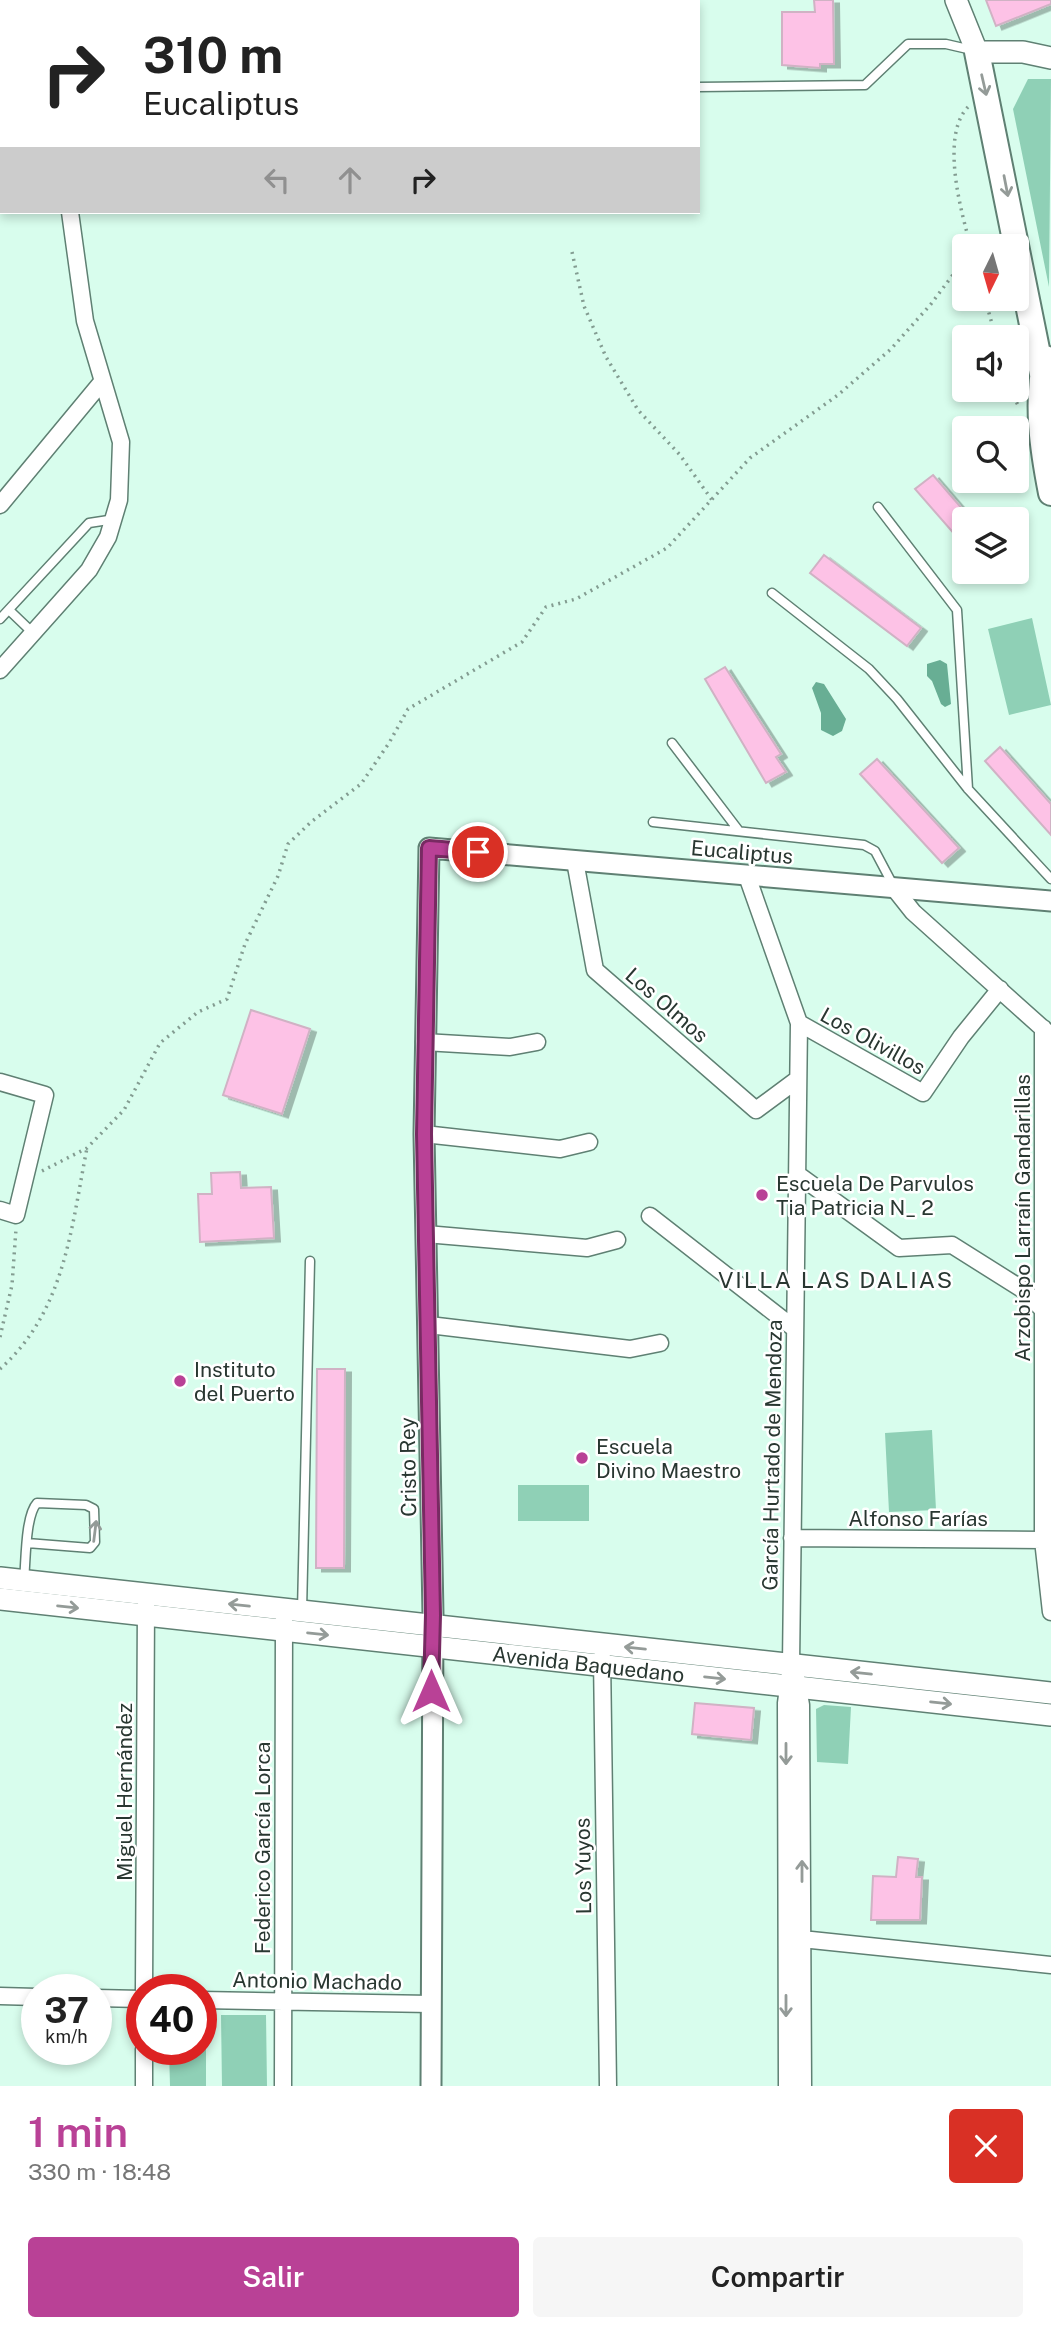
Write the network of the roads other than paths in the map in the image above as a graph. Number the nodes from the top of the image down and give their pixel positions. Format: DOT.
graph roads {
  1 [pos="956,0"];
  2 [pos="1051,46"];
  3 [pos="977,52"];
  4 [pos="1023,52"];
  5 [pos="1051,58"];
  6 [pos="700,87"];
  7 [pos="70,214"];
  8 [pos="1051,330"];
  9 [pos="1042,374"];
  10 [pos="101,383"];
  11 [pos="1051,493"];
  12 [pos="0,505"];
  13 [pos="878,507"];
  14 [pos="115,519"];
  15 [pos="772,593"];
  16 [pos="9,610"];
  17 [pos="0,619"];
  18 [pos="33,632"];
  19 [pos="0,670"];
  20 [pos="671,743"];
  21 [pos="968,789"];
  22 [pos="653,822"];
  23 [pos="739,831"];
  24 [pos="429,848"];
  25 [pos="575,861"];
  26 [pos="747,876"];
  27 [pos="1051,879"];
  28 [pos="894,888"];
  29 [pos="1051,901"];
  30 [pos="1000,989"];
  31 [pos="799,1023"];
  32 [pos="1047,1032"];
  33 [pos="424,1042"];
  34 [pos="537,1042"];
  35 [pos="798,1079"];
  36 [pos="0,1082"];
  37 [pos="424,1134"];
  38 [pos="589,1142"];
  39 [pos="797,1174"];
  40 [pos="1047,1208"];
  41 [pos="0,1210"];
  42 [pos="650,1216"];
  43 [pos="426,1234"];
  44 [pos="617,1240"];
  45 [pos="310,1261"];
  46 [pos="1043,1310"];
  47 [pos="429,1325"];
  48 [pos="795,1329"];
  49 [pos="660,1343"];
  50 [pos="792,1538"];
  51 [pos="1042,1540"];
  52 [pos="27,1543"];
  53 [pos="0,1578"];
  54 [pos="24,1581"];
  55 [pos="0,1599"];
  56 [pos="146,1605"];
  57 [pos="1051,1612"];
  58 [pos="290,1617"];
  59 [pos="432,1637"];
  60 [pos="603,1655"];
  61 [pos="792,1680"];
  62 [pos="1051,1693"];
  63 [pos="1051,1715"];
  64 [pos="794,1938"];
  65 [pos="1051,1965"];
  66 [pos="144,1974"];
  67 [pos="0,1996"];
  68 [pos="21,1997"];
  69 [pos="217,2000"];
  70 [pos="283,2001"];
  71 [pos="431,2004"];
  72 [pos="144,2065"];
  73 [pos="144,2086"];
  74 [pos="283,2086"];
  75 [pos="431,2086"];
  76 [pos="608,2086"];
  77 [pos="787,2086"];
  78 [pos="803,2086"];
  1 -- 3 [label="main road"];
  2 -- 4 [label="main road"];
  3 -- 4 [label="main road"];
  3 -- 6 [label="lane"];
  3 -- 9 [label="highway, one-way"];
  4 -- 5 [label="main road"];
  7 -- 10 [label="street"];
  8 -- 9 [label="highway"];
  9 -- 11 [label="highway"];
  10 -- 12 [label="street"];
  10 -- 14 [label="street"];
  13 -- 21 [label="lane"];
  14 -- 16 [label="lane"];
  14 -- 18 [label="street"];
  15 -- 21 [label="lane"];
  16 -- 17 [label="lane"];
  16 -- 18 [label="lane"];
  18 -- 19 [label="street"];
  20 -- 23 [label="lane"];
  21 -- 27 [label="lane"];
  22 -- 23 [label="lane"];
  23 -- 28 [label="lane"];
  24 -- 25 [label="street, Eucaliptus"];
  24 -- 33 [label="street, Cristo Rey"];
  25 -- 26 [label="street, Eucaliptus"];
  25 -- 35 [label="street, Los Olmos"];
  26 -- 28 [label="street, Eucaliptus"];
  26 -- 31 [label="street, García Hurtado de Mendoza"];
  28 -- 29 [label="street, Eucaliptus"];
  28 -- 30 [label="street, Arzobispo Larraín Gandarillas"];
  30 -- 31 [label="street, Los Olivillos"];
  30 -- 32 [label="street, Arzobispo Larraín Gandarillas"];
  31 -- 35 [label="street, García Hurtado de Mendoza"];
  32 -- 40 [label="street, Arzobispo Larraín Gandarillas"];
  33 -- 34 [label="street"];
  33 -- 37 [label="street, Cristo Rey"];
  35 -- 39 [label="street, García Hurtado de Mendoza"];
  36 -- 41 [label="street"];
  37 -- 38 [label="street"];
  37 -- 43 [label="street, Cristo Rey"];
  39 -- 46 [label="street"];
  39 -- 48 [label="street, García Hurtado de Mendoza"];
  40 -- 46 [label="street, Arzobispo Larraín Gandarillas"];
  42 -- 48 [label="street"];
  43 -- 44 [label="street"];
  43 -- 47 [label="street, Cristo Rey"];
  45 -- 58 [label="lane"];
  46 -- 51 [label="street, Arzobispo Larraín Gandarillas"];
  47 -- 49 [label="street"];
  47 -- 59 [label="street, Cristo Rey"];
  48 -- 50 [label="street, García Hurtado de Mendoza"];
  50 -- 51 [label="street, Alfonso Farías"];
  50 -- 61 [label="street, García Hurtado de Mendoza"];
  51 -- 57 [label="street, Arzobispo Larraín Gandarillas"];
  52 -- 52 [label="lane, one-way"];
  52 -- 54 [label="lane"];
  53 -- 54 [label="main road, Avenida Baquedano"];
  54 -- 56 [label="main road, Avenida Baquedano"];
  55 -- 56 [label="main road, Avenida Baquedano, one-way"];
  56 -- 58 [label="main road, Avenida Baquedano"];
  56 -- 66 [label="street, Miguel Hernández"];
  58 -- 59 [label="main road, Avenida Baquedano"];
  58 -- 70 [label="street, Federico García Lorca"];
  59 -- 60 [label="main road, Avenida Baquedano"];
  59 -- 71 [label="street, Cristo Rey"];
  60 -- 61 [label="main road, Avenida Baquedano"];
  60 -- 76 [label="street, Los Yuyos"];
  62 -- 61 [label="main road, Avenida Baquedano, one-way"];
  61 -- 63 [label="main road, Avenida Baquedano, one-way"];
  61 -- 64 [label="street, García Hurtado de Mendoza"];
  64 -- 65 [label="street"];
  64 -- 77 [label="street, García Hurtado de Mendoza, one-way"];
  64 -- 78 [label="street, García Hurtado de Mendoza"];
  67 -- 68 [label="street"];
  69 -- 70 [label="street, Antonio Machado"];
  70 -- 71 [label="street, Antonio Machado"];
  70 -- 74 [label="street, Federico García Lorca"];
  71 -- 75 [label="street, Cristo Rey"];
  72 -- 73 [label="street"];
}
